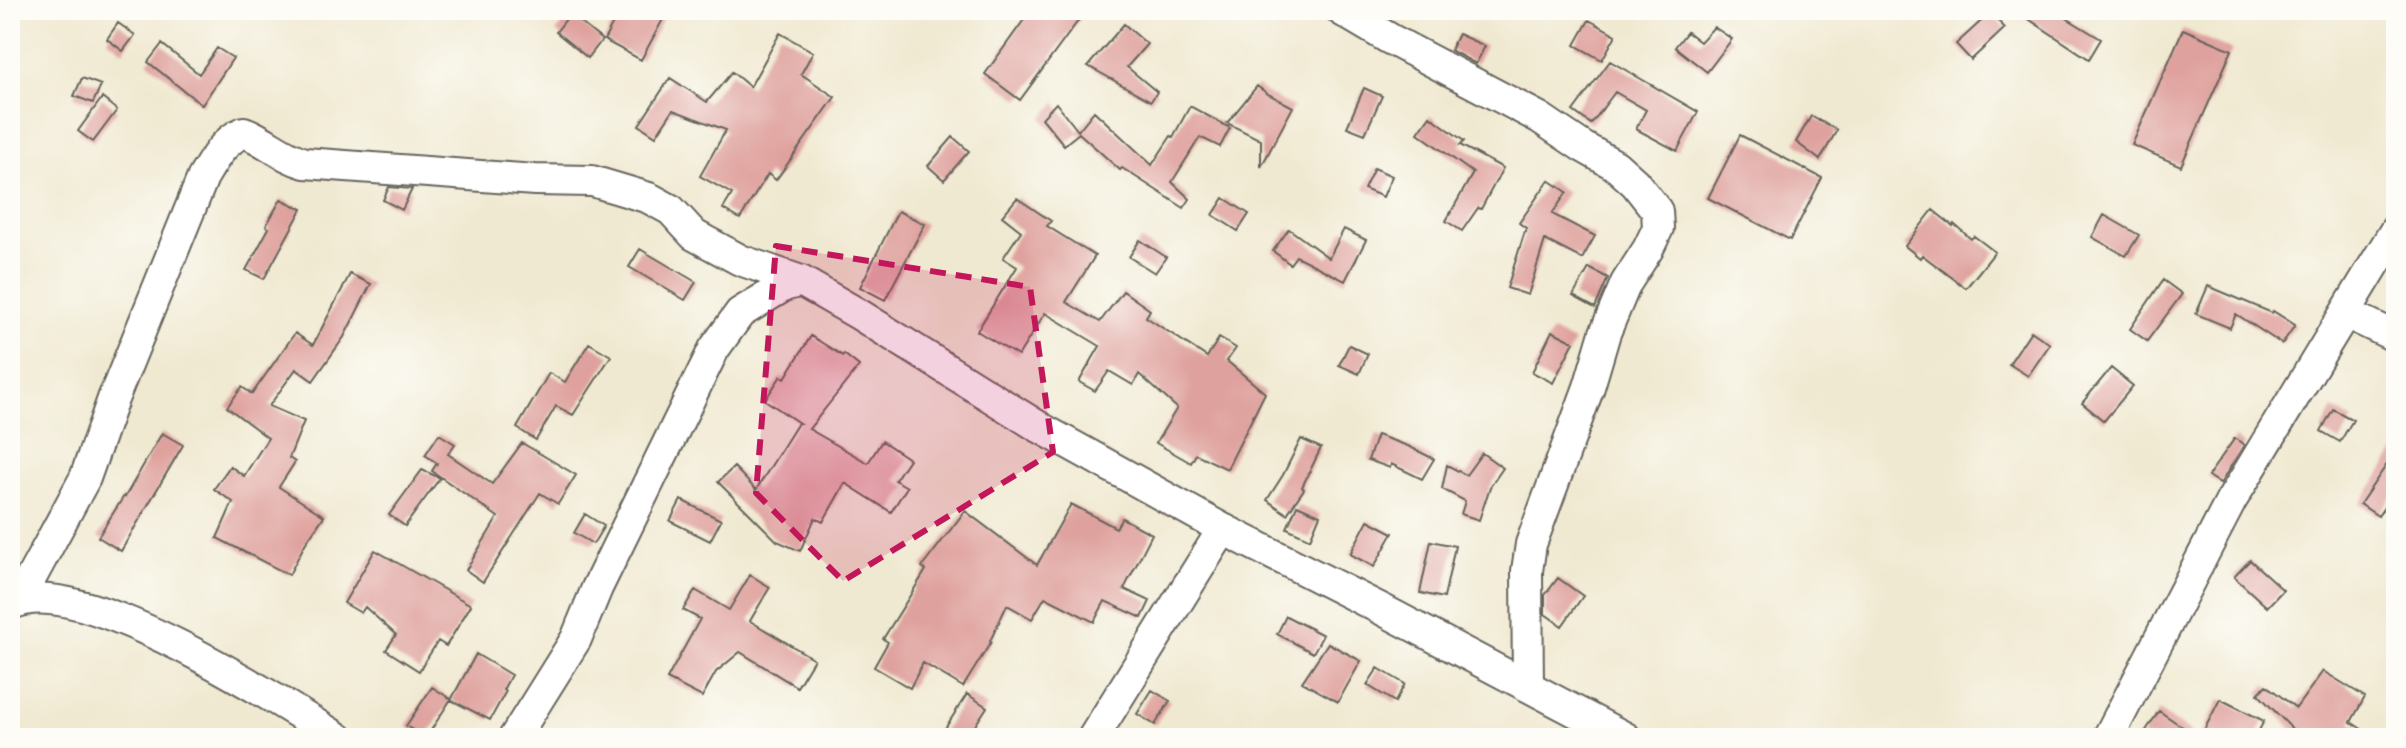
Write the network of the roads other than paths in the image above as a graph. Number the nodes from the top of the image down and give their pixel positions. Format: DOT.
graph roads {
  1 [pos="1341,10"];
  2 [pos="2396,229"];
  3 [pos="801,281"];
  4 [pos="2346,313"];
  5 [pos="2396,337"];
  6 [pos="1223,529"];
  7 [pos="14,603"];
  8 [pos="1528,685"];
  9 [pos="338,738"];
  10 [pos="514,738"];
  11 [pos="1093,738"];
  12 [pos="1626,738"];
  13 [pos="2108,738"];
  1 -- 8 [label="street"];
  2 -- 4 [label="street"];
  3 -- 6 [label="street"];
  3 -- 7 [label="street"];
  3 -- 10 [label="street"];
  4 -- 5 [label="street"];
  4 -- 13 [label="street"];
  6 -- 8 [label="street"];
  6 -- 11 [label="street"];
  7 -- 9 [label="street"];
  8 -- 12 [label="street"];
}
